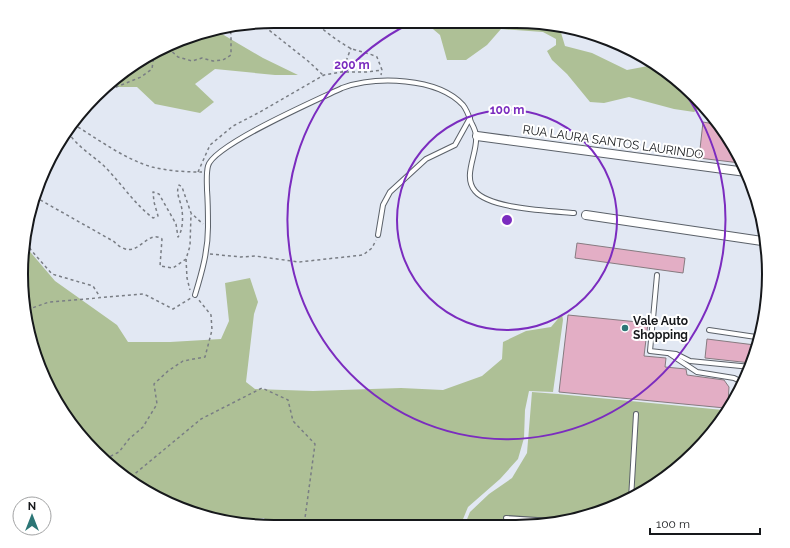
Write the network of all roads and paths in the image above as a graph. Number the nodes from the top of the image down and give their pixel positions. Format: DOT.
graph roads {
  1 [pos="267,28"];
  2 [pos="322,28"];
  3 [pos="230,32"];
  4 [pos="351,48"];
  5 [pos="171,51"];
  6 [pos="153,60"];
  7 [pos="382,70"];
  8 [pos="342,72"];
  9 [pos="324,75"];
  10 [pos="380,81"];
  11 [pos="114,87"];
  12 [pos="470,118"];
  13 [pos="77,127"];
  14 [pos="70,135"];
  15 [pos="476,136"];
  16 [pos="739,171"];
  17 [pos="198,172"];
  18 [pos="207,172"];
  19 [pos="39,200"];
  20 [pos="191,213"];
  21 [pos="574,213"];
  22 [pos="586,215"];
  23 [pos="208,228"];
  24 [pos="378,235"];
  25 [pos="760,241"];
  26 [pos="30,248"];
  27 [pos="206,254"];
  28 [pos="186,259"];
  29 [pos="657,275"];
  30 [pos="195,295"];
  31 [pos="100,297"];
  32 [pos="31,310"];
  33 [pos="709,330"];
  34 [pos="754,337"];
  35 [pos="668,353"];
  36 [pos="686,358"];
  37 [pos="685,364"];
  38 [pos="744,366"];
  39 [pos="738,380"];
  40 [pos="636,414"];
  41 [pos="109,457"];
  42 [pos="133,476"];
  43 [pos="631,491"];
  44 [pos="506,518"];
  45 [pos="526,519"];
  46 [pos="306,520"];
  1 -- 9 [label="path"];
  2 -- 4 [label="path"];
  3 -- 5 [label="path"];
  4 -- 7 [label="path"];
  4 -- 8 [label="path"];
  6 -- 11 [label="path"];
  7 -- 8 [label="path"];
  7 -- 10 [label="path"];
  8 -- 9 [label="path"];
  9 -- 17 [label="path"];
  10 -- 12 [label="lane"];
  10 -- 18 [label="lane"];
  12 -- 15 [label="lane"];
  12 -- 24 [label="lane"];
  13 -- 17 [label="path"];
  14 -- 20 [label="path"];
  15 -- 16 [label="street, RUA LAURA SANTOS LAURINDO"];
  15 -- 21 [label="lane"];
  17 -- 18 [label="path"];
  18 -- 23 [label="lane"];
  19 -- 28 [label="path"];
  20 -- 23 [label="path"];
  20 -- 28 [label="path"];
  22 -- 25 [label="street"];
  23 -- 27 [label="lane"];
  24 -- 27 [label="path"];
  26 -- 31 [label="path"];
  27 -- 30 [label="lane"];
  28 -- 30 [label="path"];
  29 -- 35 [label="lane"];
  30 -- 31 [label="path"];
  30 -- 41 [label="path"];
  31 -- 32 [label="path"];
  33 -- 34 [label="lane"];
  35 -- 36 [label="lane"];
  35 -- 37 [label="lane"];
  36 -- 37 [label="lane"];
  36 -- 38 [label="lane"];
  37 -- 39 [label="lane"];
  40 -- 43 [label="lane"];
  42 -- 46 [label="path"];
  44 -- 45 [label="lane"];
}
